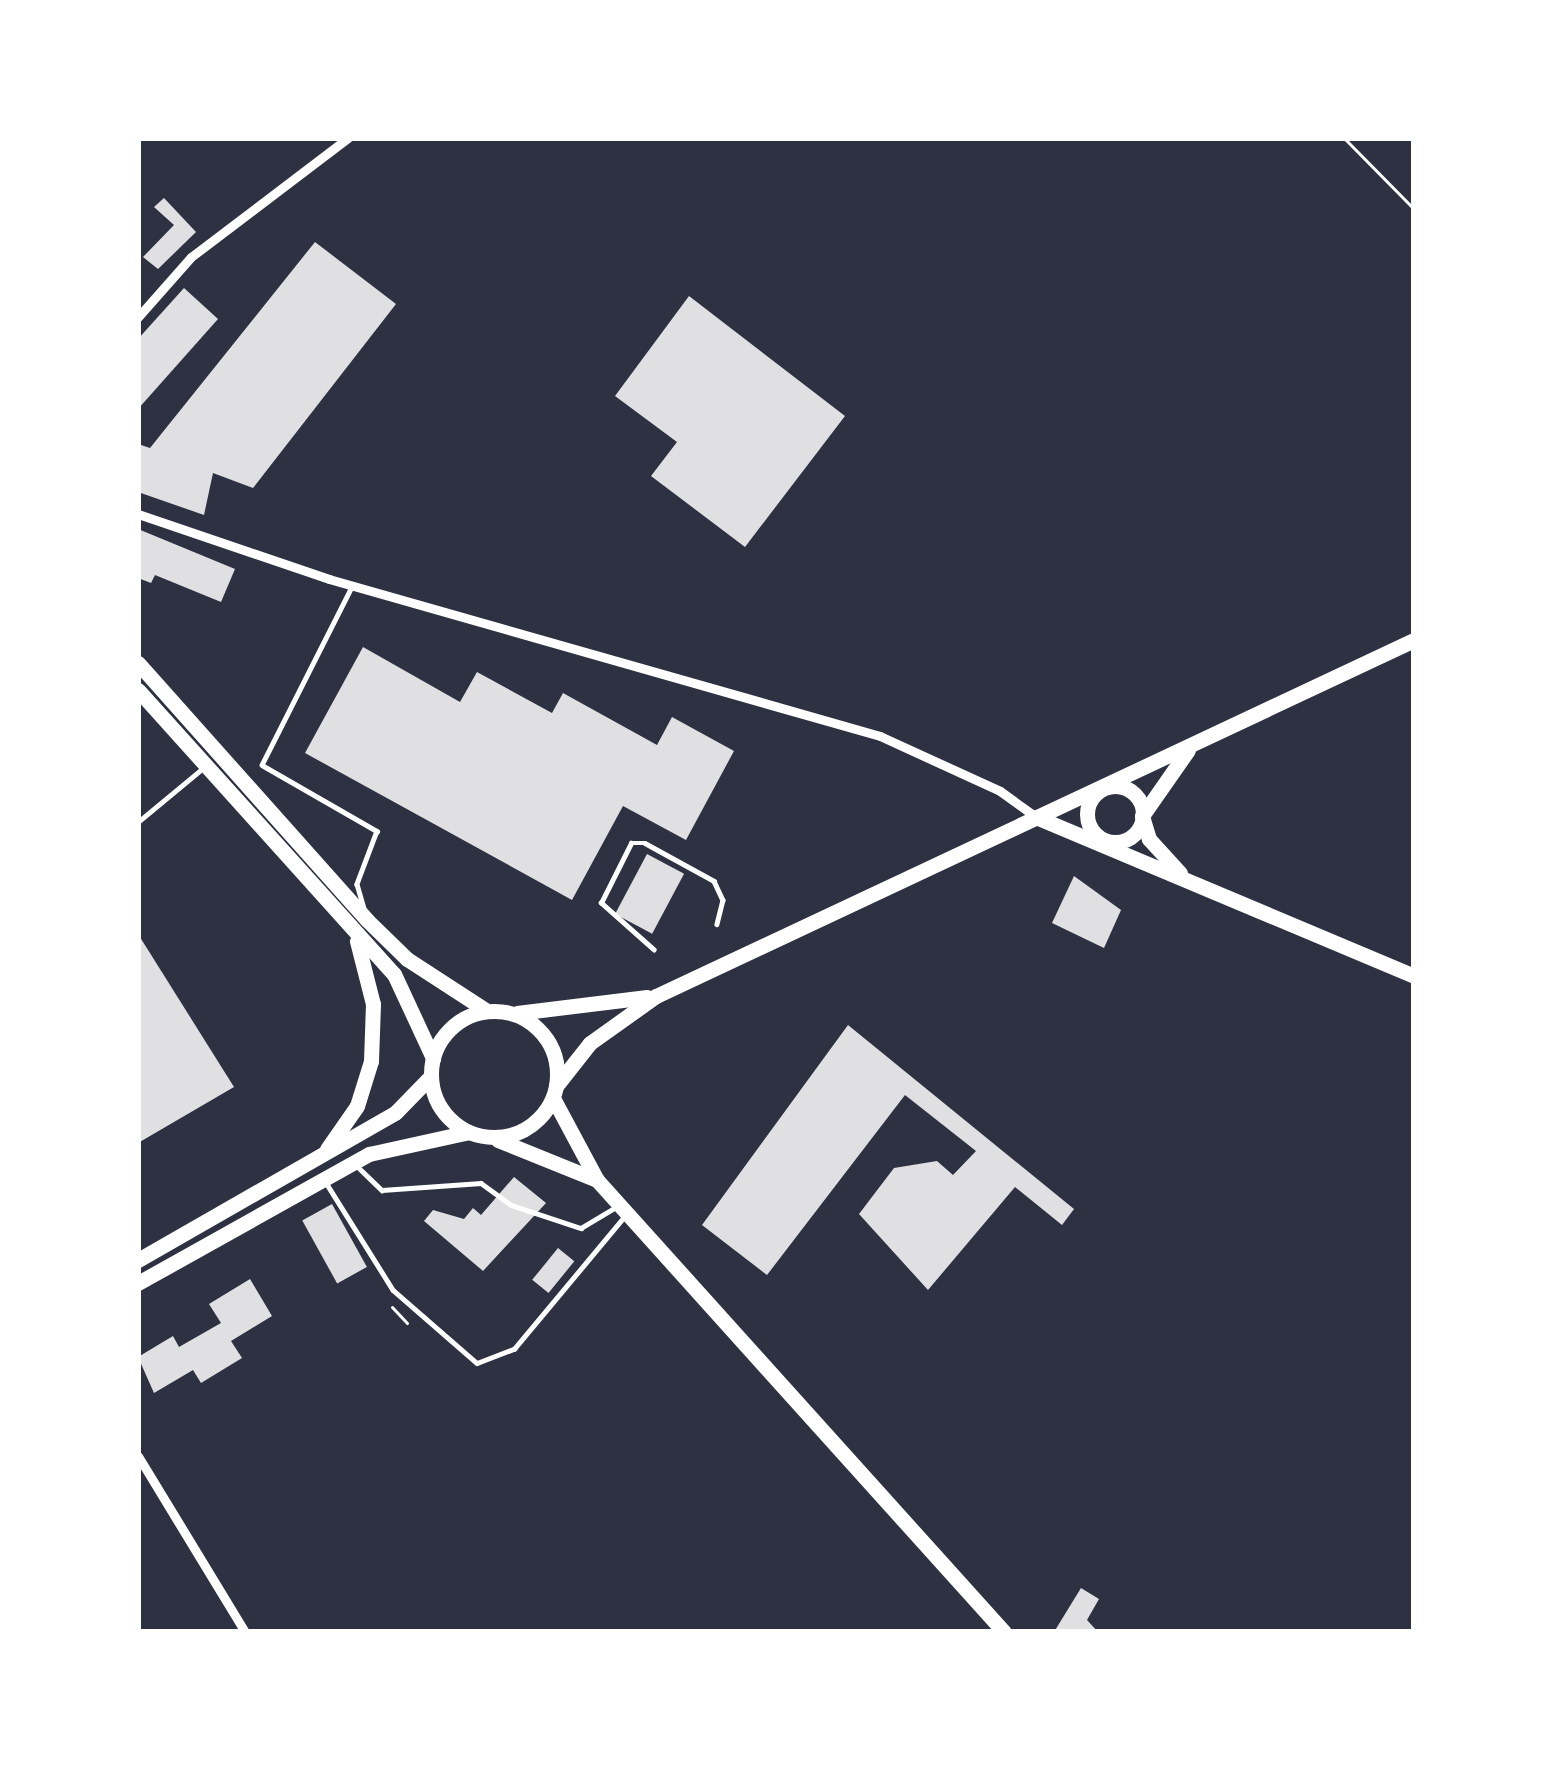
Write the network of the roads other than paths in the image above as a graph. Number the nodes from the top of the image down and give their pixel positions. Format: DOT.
graph roads {
  1 [pos="348,138"];
  2 [pos="138,317"];
  3 [pos="138,514"];
  4 [pos="353,585"];
  5 [pos="1414,640"];
  6 [pos="138,663"];
  7 [pos="138,690"];
  8 [pos="1194,744"];
  9 [pos="206,766"];
  10 [pos="1105,788"];
  11 [pos="1142,816"];
  12 [pos="1036,817"];
  13 [pos="138,822"];
  14 [pos="1102,839"];
  15 [pos="1186,879"];
  16 [pos="367,920"];
  17 [pos="717,924"];
  18 [pos="353,932"];
  19 [pos="654,950"];
  20 [pos="1414,976"];
  21 [pos="656,996"];
  22 [pos="487,1011"];
  23 [pos="511,1012"];
  24 [pos="433,1058"];
  25 [pos="431,1076"];
  26 [pos="555,1092"];
  27 [pos="469,1132"];
  28 [pos="489,1137"];
  29 [pos="317,1160"];
  30 [pos="354,1161"];
  31 [pos="322,1178"];
  32 [pos="597,1180"];
  33 [pos="623,1209"];
  34 [pos="138,1260"];
  35 [pos="138,1283"];
  36 [pos="138,1456"];
  37 [pos="245,1632"];
  38 [pos="1004,1632"];
  1 -- 2 [label="street"];
  3 -- 4 [label="street"];
  4 -- 12 [label="street"];
  4 -- 16 [label="lane"];
  5 -- 8 [label="main road"];
  6 -- 16 [label="main road"];
  7 -- 9 [label="main road"];
  8 -- 10 [label="main road"];
  8 -- 11 [label="main road"];
  9 -- 13 [label="lane"];
  9 -- 18 [label="main road"];
  10 -- 11 [label="main road"];
  10 -- 12 [label="main road"];
  10 -- 14 [label="main road"];
  11 -- 14 [label="main road"];
  11 -- 15 [label="main road"];
  12 -- 14 [label="main road"];
  12 -- 21 [label="main road"];
  14 -- 15 [label="main road"];
  15 -- 20 [label="main road"];
  16 -- 22 [label="main road"];
  17 -- 19 [label="lane"];
  18 -- 24 [label="main road"];
  18 -- 29 [label="main road"];
  21 -- 23 [label="main road"];
  21 -- 26 [label="main road"];
  22 -- 23 [label="main road"];
  22 -- 24 [label="main road"];
  23 -- 26 [label="main road"];
  24 -- 25 [label="main road"];
  25 -- 27 [label="main road"];
  25 -- 29 [label="main road"];
  26 -- 28 [label="main road"];
  26 -- 32 [label="main road"];
  27 -- 28 [label="main road"];
  27 -- 30 [label="main road"];
  28 -- 32 [label="main road"];
  29 -- 34 [label="main road"];
  30 -- 31 [label="main road"];
  30 -- 33 [label="lane"];
  31 -- 33 [label="lane"];
  31 -- 35 [label="main road"];
  32 -- 33 [label="main road"];
  33 -- 38 [label="main road"];
  36 -- 37 [label="street"];
}
